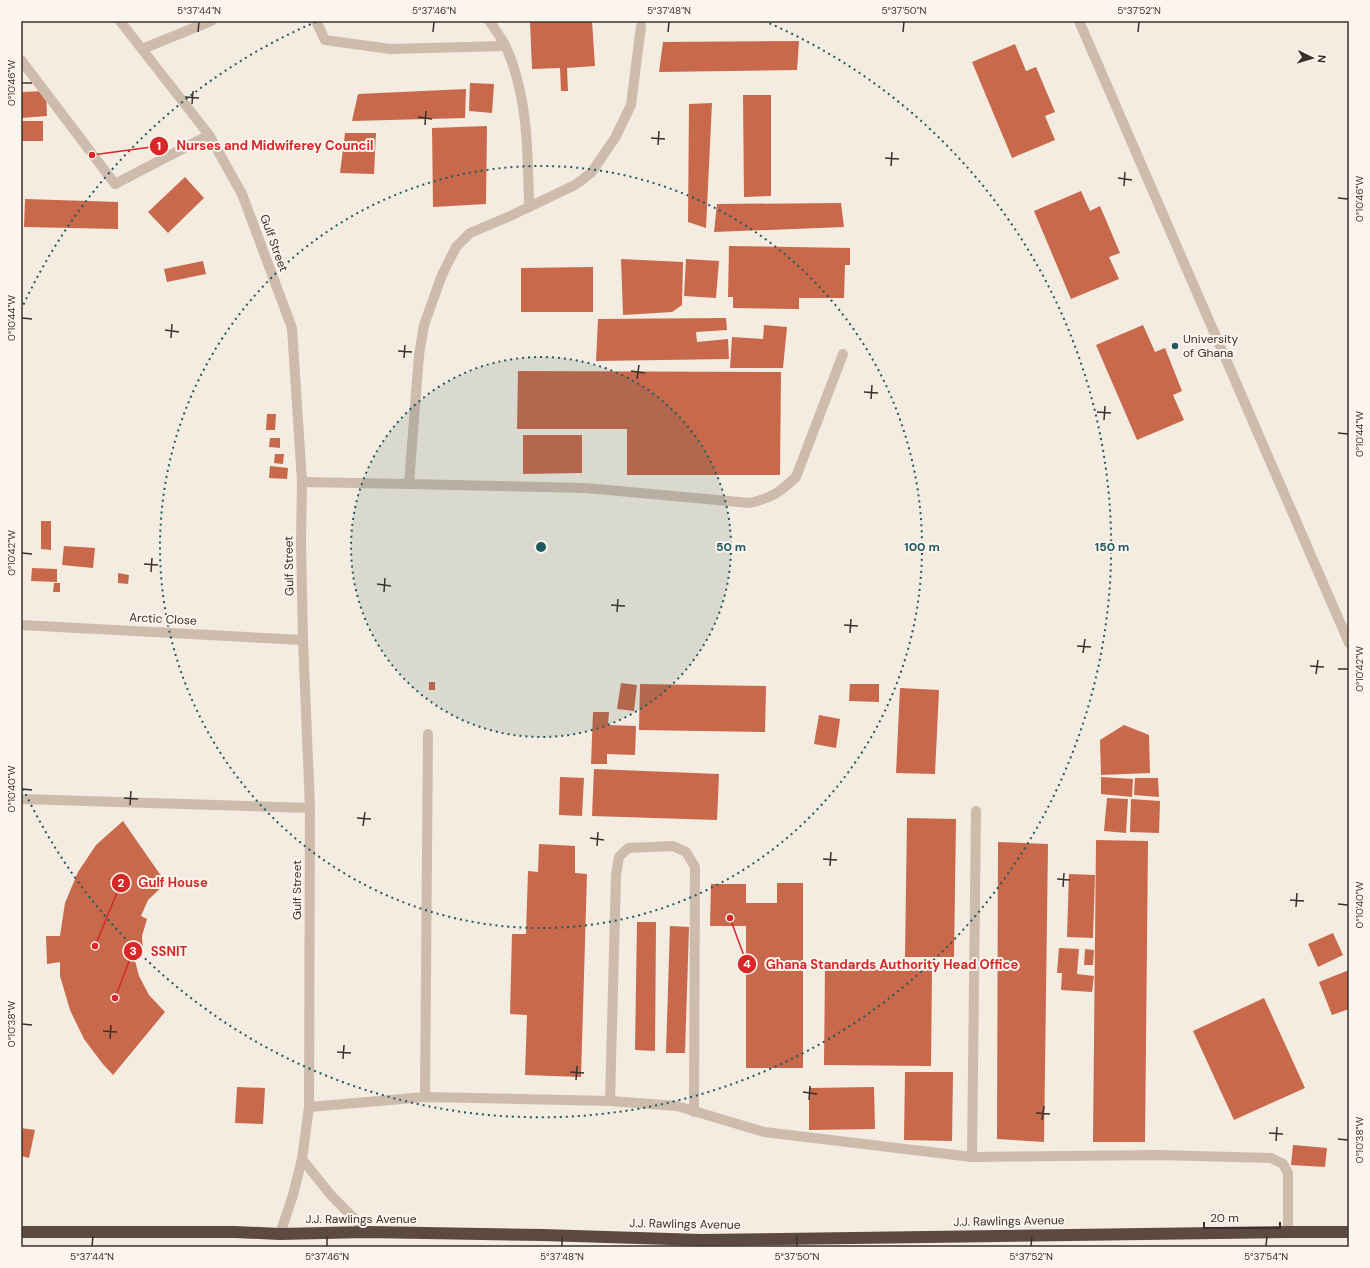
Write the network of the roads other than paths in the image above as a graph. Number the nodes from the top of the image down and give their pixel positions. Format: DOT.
graph roads {
  1 [pos="120,21"];
  2 [pos="211,21"];
  3 [pos="316,21"];
  4 [pos="488,21"];
  5 [pos="1079,21"];
  6 [pos="641,26"];
  7 [pos="505,46"];
  8 [pos="142,49"];
  9 [pos="21,60"];
  10 [pos="209,135"];
  11 [pos="529,207"];
  12 [pos="844,354"];
  13 [pos="302,482"];
  14 [pos="409,484"];
  15 [pos="21,625"];
  16 [pos="303,640"];
  17 [pos="1349,643"];
  18 [pos="428,734"];
  19 [pos="21,799"];
  20 [pos="310,808"];
  21 [pos="976,811"];
  22 [pos="425,1097"];
  23 [pos="610,1101"];
  24 [pos="309,1107"];
  25 [pos="694,1112"];
  26 [pos="972,1157"];
  27 [pos="302,1159"];
  28 [pos="21,1232"];
  29 [pos="367,1232"];
  30 [pos="1288,1232"];
  31 [pos="1349,1232"];
  32 [pos="280,1234"];
  33 [pos="788,1243"];
  1 -- 8 [label="street, Gulf Street"];
  2 -- 8 [label="street"];
  3 -- 7 [label="street"];
  4 -- 7 [label="street"];
  5 -- 17 [label="street"];
  6 -- 11 [label="street"];
  7 -- 11 [label="street"];
  8 -- 10 [label="street, Gulf Street"];
  9 -- 10 [label="street"];
  10 -- 13 [label="street, Gulf Street"];
  11 -- 14 [label="street"];
  12 -- 14 [label="street"];
  13 -- 14 [label="street"];
  13 -- 16 [label="street, Gulf Street"];
  15 -- 16 [label="street, Arctic Close"];
  16 -- 20 [label="street, Gulf Street"];
  18 -- 22 [label="street"];
  19 -- 20 [label="street"];
  20 -- 24 [label="street, Gulf Street"];
  21 -- 26 [label="street"];
  22 -- 23 [label="street"];
  22 -- 24 [label="street"];
  23 -- 25 [label="street"];
  23 -- 25 [label="street"];
  24 -- 27 [label="street, Gulf Street"];
  25 -- 26 [label="street"];
  26 -- 30 [label="street"];
  27 -- 29 [label="street"];
  27 -- 32 [label="street, Gulf Street"];
  28 -- 32 [label="highway, J.J. Rawlings Avenue"];
  29 -- 32 [label="highway, J.J. Rawlings Avenue"];
  29 -- 33 [label="highway, J.J. Rawlings Avenue"];
  30 -- 31 [label="highway, J.J. Rawlings Avenue"];
  30 -- 33 [label="highway, J.J. Rawlings Avenue"];
}
